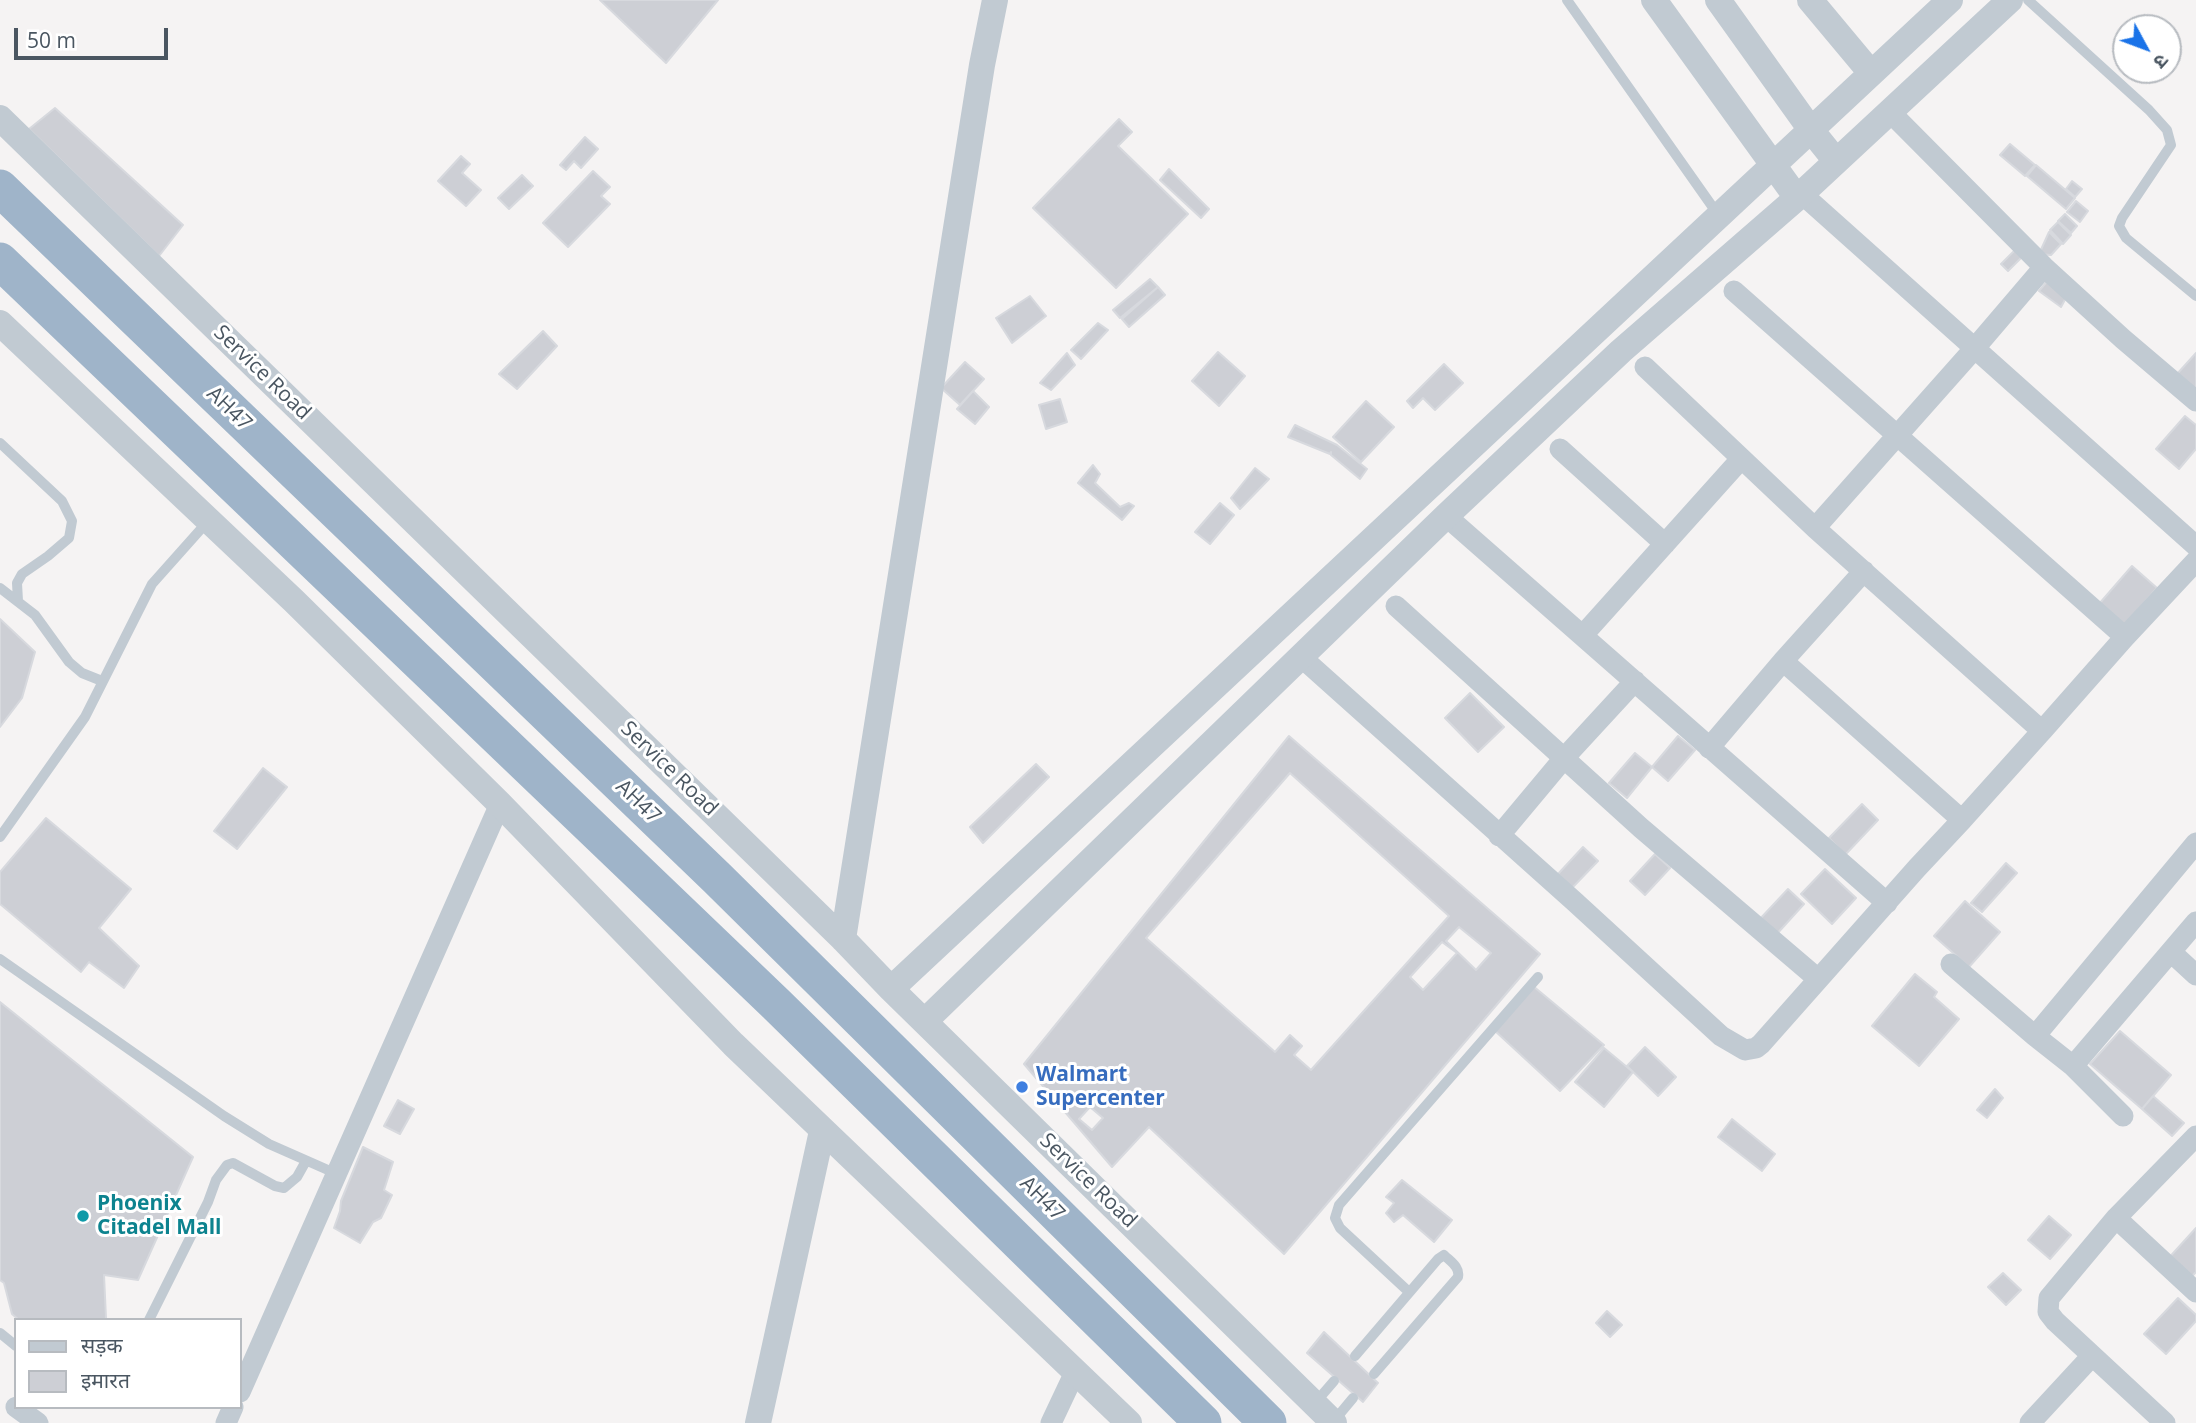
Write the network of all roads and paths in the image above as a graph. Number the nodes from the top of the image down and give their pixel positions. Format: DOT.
graph roads {
  1 [pos="995,0"];
  2 [pos="1567,0"];
  3 [pos="1654,0"];
  4 [pos="1718,0"];
  5 [pos="1810,0"];
  6 [pos="1950,0"];
  7 [pos="2010,0"];
  8 [pos="2028,0"];
  9 [pos="1871,73"];
  10 [pos="1889,113"];
  11 [pos="0,118"];
  12 [pos="1811,130"];
  13 [pos="1836,161"];
  14 [pos="1772,166"];
  15 [pos="0,188"];
  16 [pos="1799,196"];
  17 [pos="1719,216"];
  18 [pos="0,261"];
  19 [pos="2044,267"];
  20 [pos="1734,291"];
  21 [pos="2196,296"];
  22 [pos="0,323"];
  23 [pos="1974,349"];
  24 [pos="1645,367"];
  25 [pos="2196,401"];
  26 [pos="1896,436"];
  27 [pos="0,443"];
  28 [pos="1560,449"];
  29 [pos="1741,458"];
  30 [pos="1446,516"];
  31 [pos="209,520"];
  32 [pos="1815,528"];
  33 [pos="1665,544"];
  34 [pos="2196,546"];
  35 [pos="2196,561"];
  36 [pos="1864,571"];
  37 [pos="0,588"];
  38 [pos="18,601"];
  39 [pos="1396,606"];
  40 [pos="1583,635"];
  41 [pos="2125,637"];
  42 [pos="1300,656"];
  43 [pos="1783,661"];
  44 [pos="102,681"];
  45 [pos="1635,681"];
  46 [pos="2042,731"];
  47 [pos="1709,748"];
  48 [pos="1565,757"];
  49 [pos="500,804"];
  50 [pos="1962,820"];
  51 [pos="1499,836"];
  52 [pos="0,837"];
  53 [pos="2196,843"];
  54 [pos="1887,903"];
  55 [pos="2196,922"];
  56 [pos="844,939"];
  57 [pos="2171,952"];
  58 [pos="0,959"];
  59 [pos="1951,964"];
  60 [pos="2196,975"];
  61 [pos="1538,977"];
  62 [pos="1818,979"];
  63 [pos="891,989"];
  64 [pos="925,1021"];
  65 [pos="2035,1036"];
  66 [pos="2073,1066"];
  67 [pos="2123,1116"];
  68 [pos="822,1131"];
  69 [pos="2196,1136"];
  70 [pos="306,1161"];
  71 [pos="337,1174"];
  72 [pos="2116,1218"];
  73 [pos="1409,1292"];
  74 [pos="2196,1292"];
  75 [pos="150,1318"];
  76 [pos="0,1333"];
  77 [pos="14,1344"];
  78 [pos="1355,1356"];
  79 [pos="2091,1357"];
  80 [pos="1076,1370"];
  81 [pos="1374,1374"];
  82 [pos="243,1378"];
  83 [pos="1334,1381"];
  84 [pos="1353,1398"];
  85 [pos="19,1409"];
  86 [pos="1327,1416"];
  87 [pos="38,1423"];
  88 [pos="758,1423"];
  89 [pos="1051,1423"];
  90 [pos="1129,1423"];
  91 [pos="1203,1423"];
  92 [pos="1268,1423"];
  93 [pos="2030,1423"];
  94 [pos="2165,1423"];
  1 -- 56 [label="street"];
  2 -- 17 [label="lane"];
  3 -- 14 [label="street"];
  4 -- 12 [label="street"];
  5 -- 9 [label="street"];
  6 -- 9 [label="street"];
  7 -- 10 [label="street"];
  8 -- 21 [label="lane"];
  9 -- 12 [label="street"];
  10 -- 13 [label="street"];
  10 -- 19 [label="street"];
  11 -- 56 [label="street, Service Road"];
  12 -- 13 [label="street"];
  12 -- 14 [label="street"];
  13 -- 16 [label="street"];
  14 -- 16 [label="street"];
  14 -- 17 [label="street"];
  15 -- 92 [label="highway, AH47"];
  16 -- 23 [label="street"];
  16 -- 30 [label="street"];
  17 -- 63 [label="street"];
  18 -- 91 [label="highway"];
  19 -- 23 [label="street"];
  19 -- 25 [label="street"];
  20 -- 26 [label="street"];
  22 -- 31 [label="street"];
  23 -- 26 [label="street"];
  23 -- 34 [label="street"];
  24 -- 29 [label="street"];
  26 -- 32 [label="street"];
  26 -- 41 [label="street"];
  27 -- 38 [label="lane"];
  28 -- 33 [label="street"];
  29 -- 32 [label="street"];
  29 -- 33 [label="street"];
  30 -- 40 [label="street"];
  30 -- 42 [label="street"];
  31 -- 44 [label="lane"];
  31 -- 49 [label="street"];
  32 -- 36 [label="street"];
  33 -- 40 [label="street"];
  35 -- 41 [label="street"];
  36 -- 43 [label="street"];
  36 -- 46 [label="street"];
  37 -- 38 [label="lane"];
  38 -- 44 [label="lane"];
  39 -- 48 [label="street"];
  40 -- 45 [label="street"];
  41 -- 46 [label="street"];
  42 -- 51 [label="street"];
  42 -- 64 [label="street"];
  43 -- 47 [label="street"];
  43 -- 50 [label="street"];
  44 -- 52 [label="lane"];
  45 -- 47 [label="street"];
  45 -- 48 [label="street"];
  46 -- 50 [label="street"];
  47 -- 54 [label="street"];
  48 -- 51 [label="street"];
  48 -- 62 [label="street"];
  49 -- 68 [label="street"];
  49 -- 71 [label="street"];
  50 -- 54 [label="street"];
  51 -- 62 [label="street"];
  53 -- 65 [label="street"];
  54 -- 62 [label="street"];
  55 -- 57 [label="street"];
  56 -- 63 [label="street, Service Road"];
  57 -- 60 [label="street"];
  57 -- 66 [label="street"];
  58 -- 70 [label="lane"];
  59 -- 65 [label="street"];
  61 -- 73 [label="lane"];
  63 -- 64 [label="street, Service Road"];
  64 -- 86 [label="street, Service Road"];
  65 -- 66 [label="street"];
  66 -- 67 [label="street"];
  68 -- 80 [label="street"];
  68 -- 88 [label="street"];
  69 -- 72 [label="street"];
  70 -- 71 [label="lane"];
  70 -- 75 [label="lane"];
  71 -- 82 [label="street"];
  72 -- 74 [label="street"];
  72 -- 79 [label="street"];
  73 -- 78 [label="lane"];
  73 -- 81 [label="lane"];
  76 -- 77 [label="lane"];
  79 -- 93 [label="street"];
  79 -- 94 [label="street"];
  80 -- 89 [label="street"];
  80 -- 90 [label="street"];
  83 -- 86 [label="lane"];
  84 -- 86 [label="lane"];
  85 -- 87 [label="street"];
}
